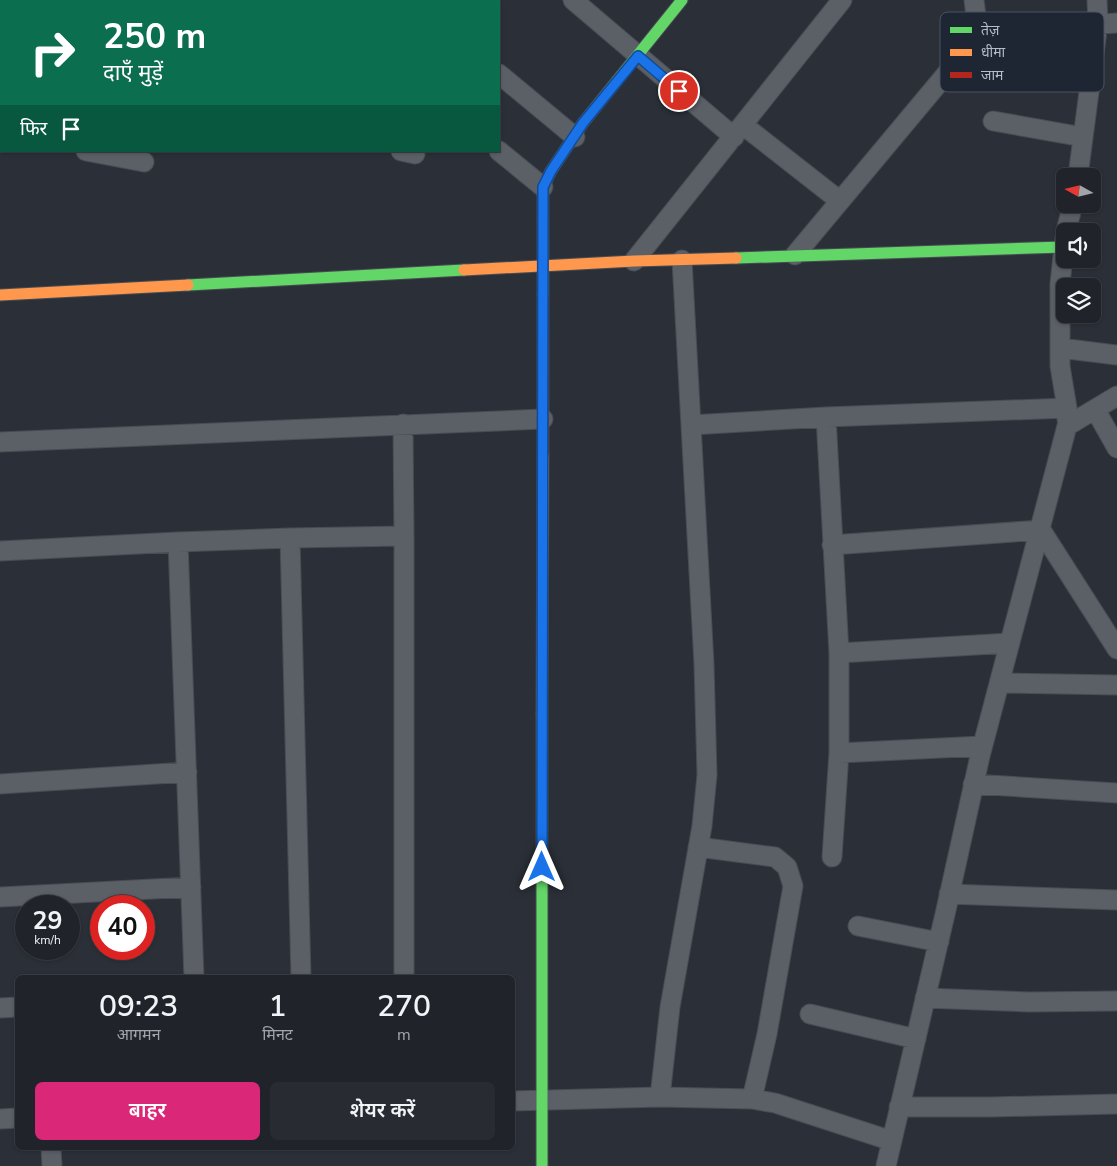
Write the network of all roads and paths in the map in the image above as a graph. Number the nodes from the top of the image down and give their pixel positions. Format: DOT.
graph roads {
  1 [pos="573,0"];
  2 [pos="682,0"];
  3 [pos="842,0"];
  4 [pos="1104,23"];
  5 [pos="1117,23"];
  6 [pos="638,56"];
  7 [pos="500,75"];
  8 [pos="940,81"];
  9 [pos="1089,92"];
  10 [pos="993,121"];
  11 [pos="738,131"];
  12 [pos="575,137"];
  13 [pos="1083,137"];
  14 [pos="91,152"];
  15 [pos="500,152"];
  16 [pos="144,162"];
  17 [pos="1079,168"];
  18 [pos="543,187"];
  19 [pos="840,201"];
  20 [pos="1056,240"];
  21 [pos="795,255"];
  22 [pos="682,260"];
  23 [pos="634,261"];
  24 [pos="542,266"];
  25 [pos="1062,268"];
  26 [pos="0,295"];
  27 [pos="1060,348"];
  28 [pos="1117,355"];
  29 [pos="1117,396"];
  30 [pos="1095,409"];
  31 [pos="826,417"];
  32 [pos="1067,417"];
  33 [pos="542,419"];
  34 [pos="403,424"];
  35 [pos="691,425"];
  36 [pos="0,442"];
  37 [pos="1117,448"];
  38 [pos="1041,530"];
  39 [pos="404,536"];
  40 [pos="290,538"];
  41 [pos="178,542"];
  42 [pos="832,545"];
  43 [pos="0,551"];
  44 [pos="1010,642"];
  45 [pos="1117,649"];
  46 [pos="839,653"];
  47 [pos="999,683"];
  48 [pos="1117,686"];
  49 [pos="982,746"];
  50 [pos="839,752"];
  51 [pos="187,772"];
  52 [pos="0,784"];
  53 [pos="974,784"];
  54 [pos="1117,792"];
  55 [pos="698,847"];
  56 [pos="832,857"];
  57 [pos="191,886"];
  58 [pos="950,894"];
  59 [pos="0,898"];
  60 [pos="1117,900"];
  61 [pos="858,926"];
  62 [pos="939,942"];
  63 [pos="194,975"];
  64 [pos="301,975"];
  65 [pos="404,975"];
  66 [pos="926,998"];
  67 [pos="1117,1001"];
  68 [pos="15,1007"];
  69 [pos="0,1008"];
  70 [pos="810,1014"];
  71 [pos="916,1039"];
  72 [pos="660,1097"];
  73 [pos="752,1099"];
  74 [pos="542,1100"];
  75 [pos="515,1101"];
  76 [pos="1117,1104"];
  77 [pos="899,1107"];
  78 [pos="15,1118"];
  79 [pos="0,1119"];
  80 [pos="892,1141"];
  81 [pos="51,1150"];
  82 [pos="52,1166"];
  83 [pos="542,1166"];
  84 [pos="886,1166"];
  1 -- 6 [label="street"];
  2 -- 6 [label="street"];
  3 -- 11 [label="street"];
  4 -- 5 [label="street"];
  6 -- 11 [label="street"];
  6 -- 12 [label="street"];
  7 -- 12 [label="street"];
  8 -- 19 [label="street"];
  9 -- 13 [label="street"];
  10 -- 13 [label="street"];
  11 -- 19 [label="street"];
  11 -- 23 [label="street"];
  12 -- 18 [label="street"];
  13 -- 17 [label="street"];
  14 -- 16 [label="street"];
  15 -- 18 [label="street"];
  18 -- 24 [label="street"];
  19 -- 21 [label="street"];
  20 -- 21 [label="street"];
  21 -- 22 [label="street"];
  22 -- 23 [label="street"];
  22 -- 35 [label="street"];
  23 -- 24 [label="street"];
  24 -- 26 [label="street"];
  24 -- 33 [label="street"];
  25 -- 27 [label="street"];
  27 -- 28 [label="street"];
  27 -- 32 [label="street"];
  29 -- 30 [label="street"];
  30 -- 32 [label="street"];
  30 -- 37 [label="street"];
  31 -- 32 [label="street"];
  31 -- 35 [label="street"];
  31 -- 42 [label="street"];
  32 -- 38 [label="street"];
  33 -- 34 [label="street"];
  33 -- 74 [label="street"];
  34 -- 36 [label="street"];
  34 -- 39 [label="street"];
  35 -- 55 [label="street"];
  38 -- 42 [label="street"];
  38 -- 44 [label="street"];
  38 -- 45 [label="street"];
  39 -- 40 [label="street"];
  39 -- 65 [label="street"];
  40 -- 41 [label="street"];
  40 -- 64 [label="street"];
  41 -- 43 [label="street"];
  41 -- 51 [label="street"];
  42 -- 46 [label="street"];
  44 -- 46 [label="street"];
  44 -- 47 [label="street"];
  46 -- 50 [label="street"];
  47 -- 48 [label="street"];
  47 -- 49 [label="street"];
  49 -- 50 [label="street"];
  49 -- 53 [label="street"];
  50 -- 56 [label="street"];
  51 -- 52 [label="street"];
  51 -- 57 [label="street"];
  53 -- 54 [label="street"];
  53 -- 58 [label="street"];
  55 -- 72 [label="street"];
  55 -- 73 [label="street"];
  57 -- 59 [label="street"];
  57 -- 63 [label="street"];
  58 -- 60 [label="street"];
  58 -- 62 [label="street"];
  61 -- 62 [label="street"];
  62 -- 66 [label="street"];
  66 -- 67 [label="street"];
  66 -- 71 [label="street"];
  68 -- 69 [label="street"];
  70 -- 71 [label="street"];
  71 -- 77 [label="street"];
  72 -- 73 [label="street"];
  72 -- 74 [label="street"];
  73 -- 80 [label="street"];
  74 -- 75 [label="street"];
  74 -- 83 [label="street"];
  76 -- 77 [label="street"];
  77 -- 80 [label="street"];
  78 -- 79 [label="street"];
  80 -- 84 [label="street"];
  81 -- 82 [label="street"];
}
